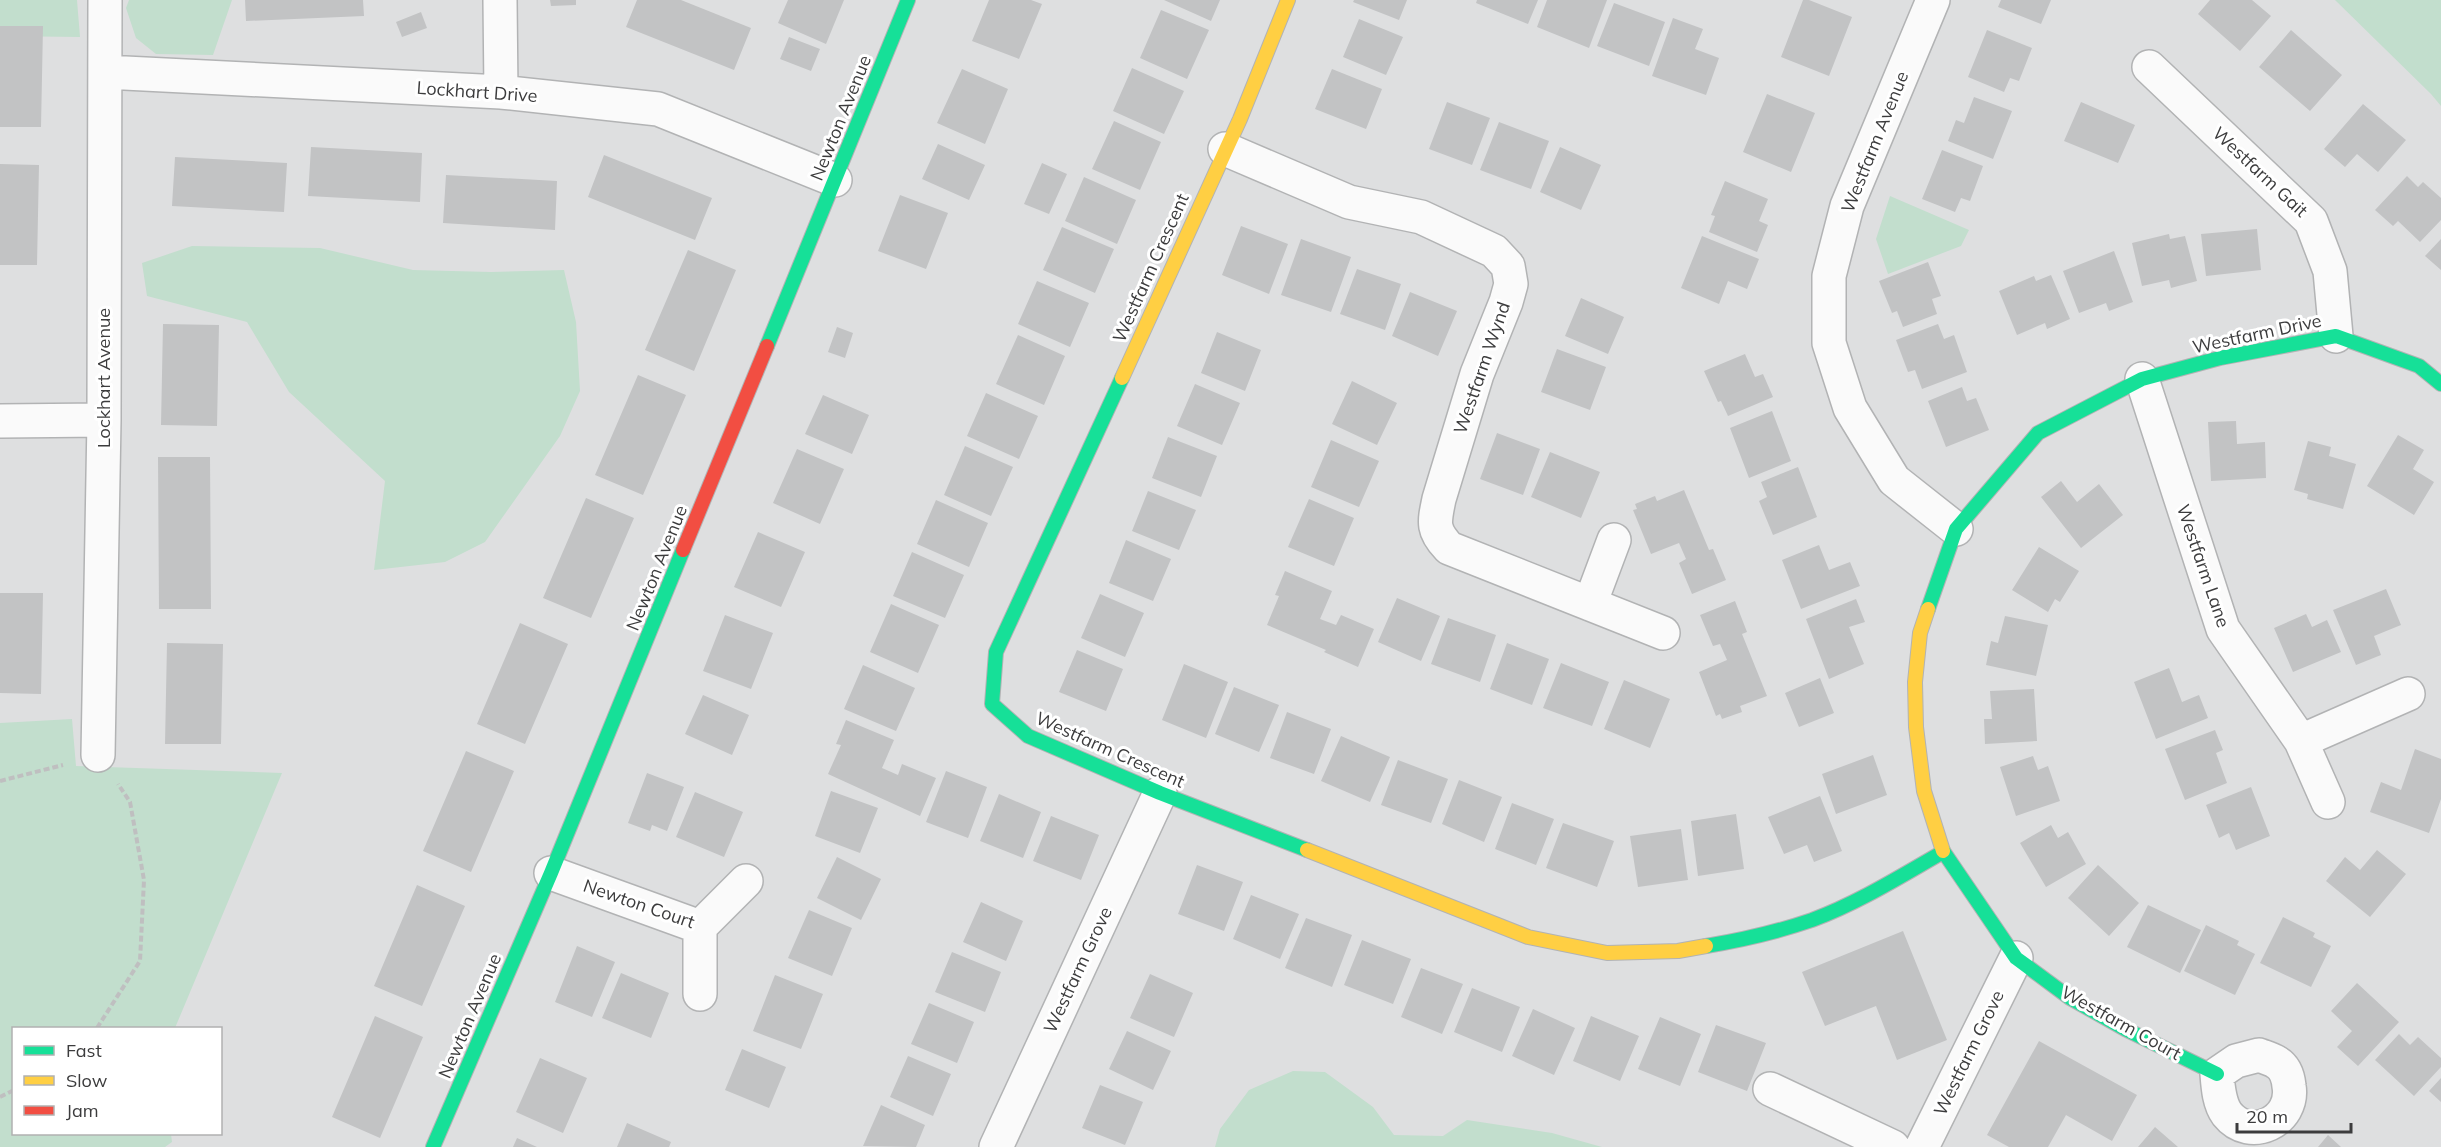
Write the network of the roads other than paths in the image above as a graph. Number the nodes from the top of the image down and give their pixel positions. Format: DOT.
graph roads {
  1 [pos="105,0"];
  2 [pos="500,0"];
  3 [pos="908,0"];
  4 [pos="1288,0"];
  5 [pos="1933,0"];
  6 [pos="2149,67"];
  7 [pos="105,72"];
  8 [pos="501,92"];
  9 [pos="1226,148"];
  10 [pos="835,180"];
  11 [pos="2336,336"];
  12 [pos="2142,379"];
  13 [pos="2441,384"];
  14 [pos="104,420"];
  15 [pos="0,421"];
  16 [pos="1956,529"];
  17 [pos="1614,540"];
  18 [pos="1590,604"];
  19 [pos="1663,633"];
  20 [pos="2408,694"];
  21 [pos="2301,741"];
  22 [pos="98,755"];
  23 [pos="1160,793"];
  24 [pos="2328,802"];
  25 [pos="1943,852"];
  26 [pos="552,873"];
  27 [pos="746,881"];
  28 [pos="700,927"];
  29 [pos="2016,958"];
  30 [pos="700,994"];
  31 [pos="2217,1074"];
  32 [pos="1770,1089"];
  33 [pos="433,1147"];
  34 [pos="996,1147"];
  35 [pos="1893,1147"];
  36 [pos="1922,1147"];
  1 -- 7 [label="street, Lockhart Avenue"];
  2 -- 8 [label="street"];
  3 -- 10 [label="street, Newton Avenue"];
  4 -- 9 [label="street, Westfarm Crescent"];
  5 -- 16 [label="street, Westfarm Avenue"];
  6 -- 11 [label="street, Westfarm Gait"];
  7 -- 8 [label="street, Lockhart Drive"];
  7 -- 14 [label="street, Lockhart Avenue"];
  8 -- 10 [label="street, Lockhart Drive"];
  9 -- 18 [label="street, Westfarm Wynd"];
  9 -- 23 [label="street, Westfarm Crescent"];
  10 -- 26 [label="street, Newton Avenue"];
  11 -- 12 [label="street, Westfarm Drive"];
  11 -- 13 [label="street, Westfarm Drive"];
  12 -- 16 [label="street, Westfarm Court"];
  12 -- 21 [label="street, Westfarm Lane"];
  14 -- 15 [label="street"];
  14 -- 22 [label="street, Lockhart Avenue"];
  16 -- 25 [label="street, Westfarm Court"];
  17 -- 18 [label="street"];
  18 -- 19 [label="street, Westfarm Wynd"];
  20 -- 21 [label="street"];
  21 -- 24 [label="street, Westfarm Lane"];
  23 -- 25 [label="street, Westfarm Crescent"];
  23 -- 34 [label="street, Westfarm Grove"];
  25 -- 29 [label="street, Westfarm Court"];
  26 -- 28 [label="street, Newton Court"];
  26 -- 33 [label="street, Newton Avenue"];
  27 -- 28 [label="street, Newton Court"];
  28 -- 30 [label="street"];
  29 -- 31 [label="street, Westfarm Court"];
  29 -- 36 [label="street, Westfarm Grove"];
  32 -- 35 [label="street"];
}
